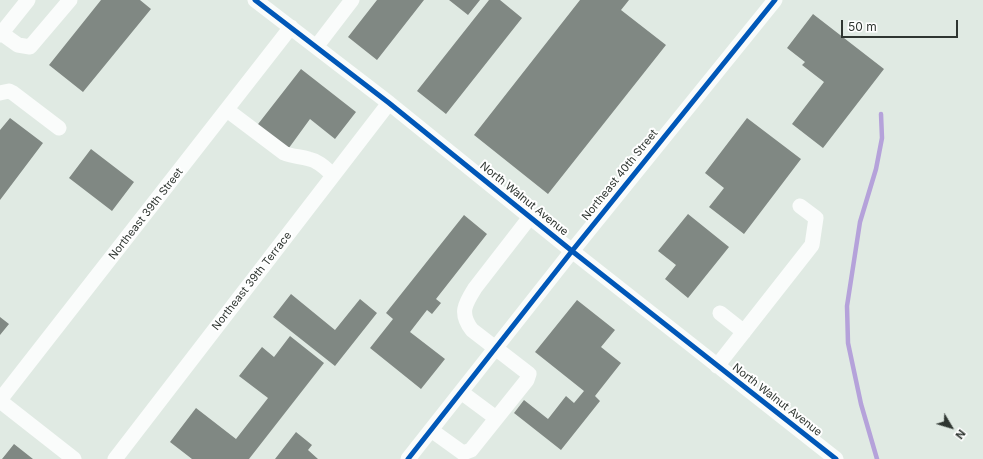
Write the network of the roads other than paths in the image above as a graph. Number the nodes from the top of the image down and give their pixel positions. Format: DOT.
graph roads {
  1 [pos="28,0"];
  2 [pos="70,0"];
  3 [pos="255,0"];
  4 [pos="352,0"];
  5 [pos="775,0"];
  6 [pos="291,28"];
  7 [pos="1,34"];
  8 [pos="316,47"];
  9 [pos="0,93"];
  10 [pos="389,103"];
  11 [pos="227,110"];
  12 [pos="59,128"];
  13 [pos="334,175"];
  14 [pos="800,206"];
  15 [pos="530,217"];
  16 [pos="572,251"];
  17 [pos="720,314"];
  18 [pos="744,332"];
  19 [pos="495,349"];
  20 [pos="717,366"];
  21 [pos="461,392"];
  22 [pos="0,400"];
  23 [pos="496,418"];
  24 [pos="431,430"];
  25 [pos="455,455"];
  26 [pos="74,459"];
  27 [pos="115,459"];
  28 [pos="408,459"];
  29 [pos="836,459"];
  1 -- 7 [label="street"];
  2 -- 7 [label="street"];
  3 -- 6 [label="street, North Walnut Avenue"];
  4 -- 8 [label="street"];
  5 -- 16 [label="street, Northeast 40th Street"];
  6 -- 8 [label="street, North Walnut Avenue"];
  6 -- 11 [label="street, Northeast 39th Street"];
  8 -- 10 [label="street, North Walnut Avenue"];
  9 -- 12 [label="street"];
  10 -- 13 [label="street, Northeast 39th Terrace"];
  10 -- 15 [label="street, North Walnut Avenue"];
  11 -- 13 [label="street"];
  11 -- 22 [label="street, Northeast 39th Street"];
  13 -- 27 [label="street, Northeast 39th Terrace"];
  14 -- 18 [label="street"];
  15 -- 16 [label="street, North Walnut Avenue"];
  15 -- 19 [label="street"];
  16 -- 19 [label="street, Northeast 40th Street"];
  16 -- 20 [label="street, North Walnut Avenue"];
  17 -- 18 [label="street"];
  18 -- 20 [label="street"];
  19 -- 21 [label="street, Northeast 40th Street"];
  19 -- 23 [label="street"];
  20 -- 29 [label="street, North Walnut Avenue"];
  21 -- 23 [label="street"];
  21 -- 24 [label="street, Northeast 40th Street"];
  22 -- 26 [label="street"];
  23 -- 25 [label="street"];
  24 -- 25 [label="street"];
  24 -- 28 [label="street, Northeast 40th Street"];
}
